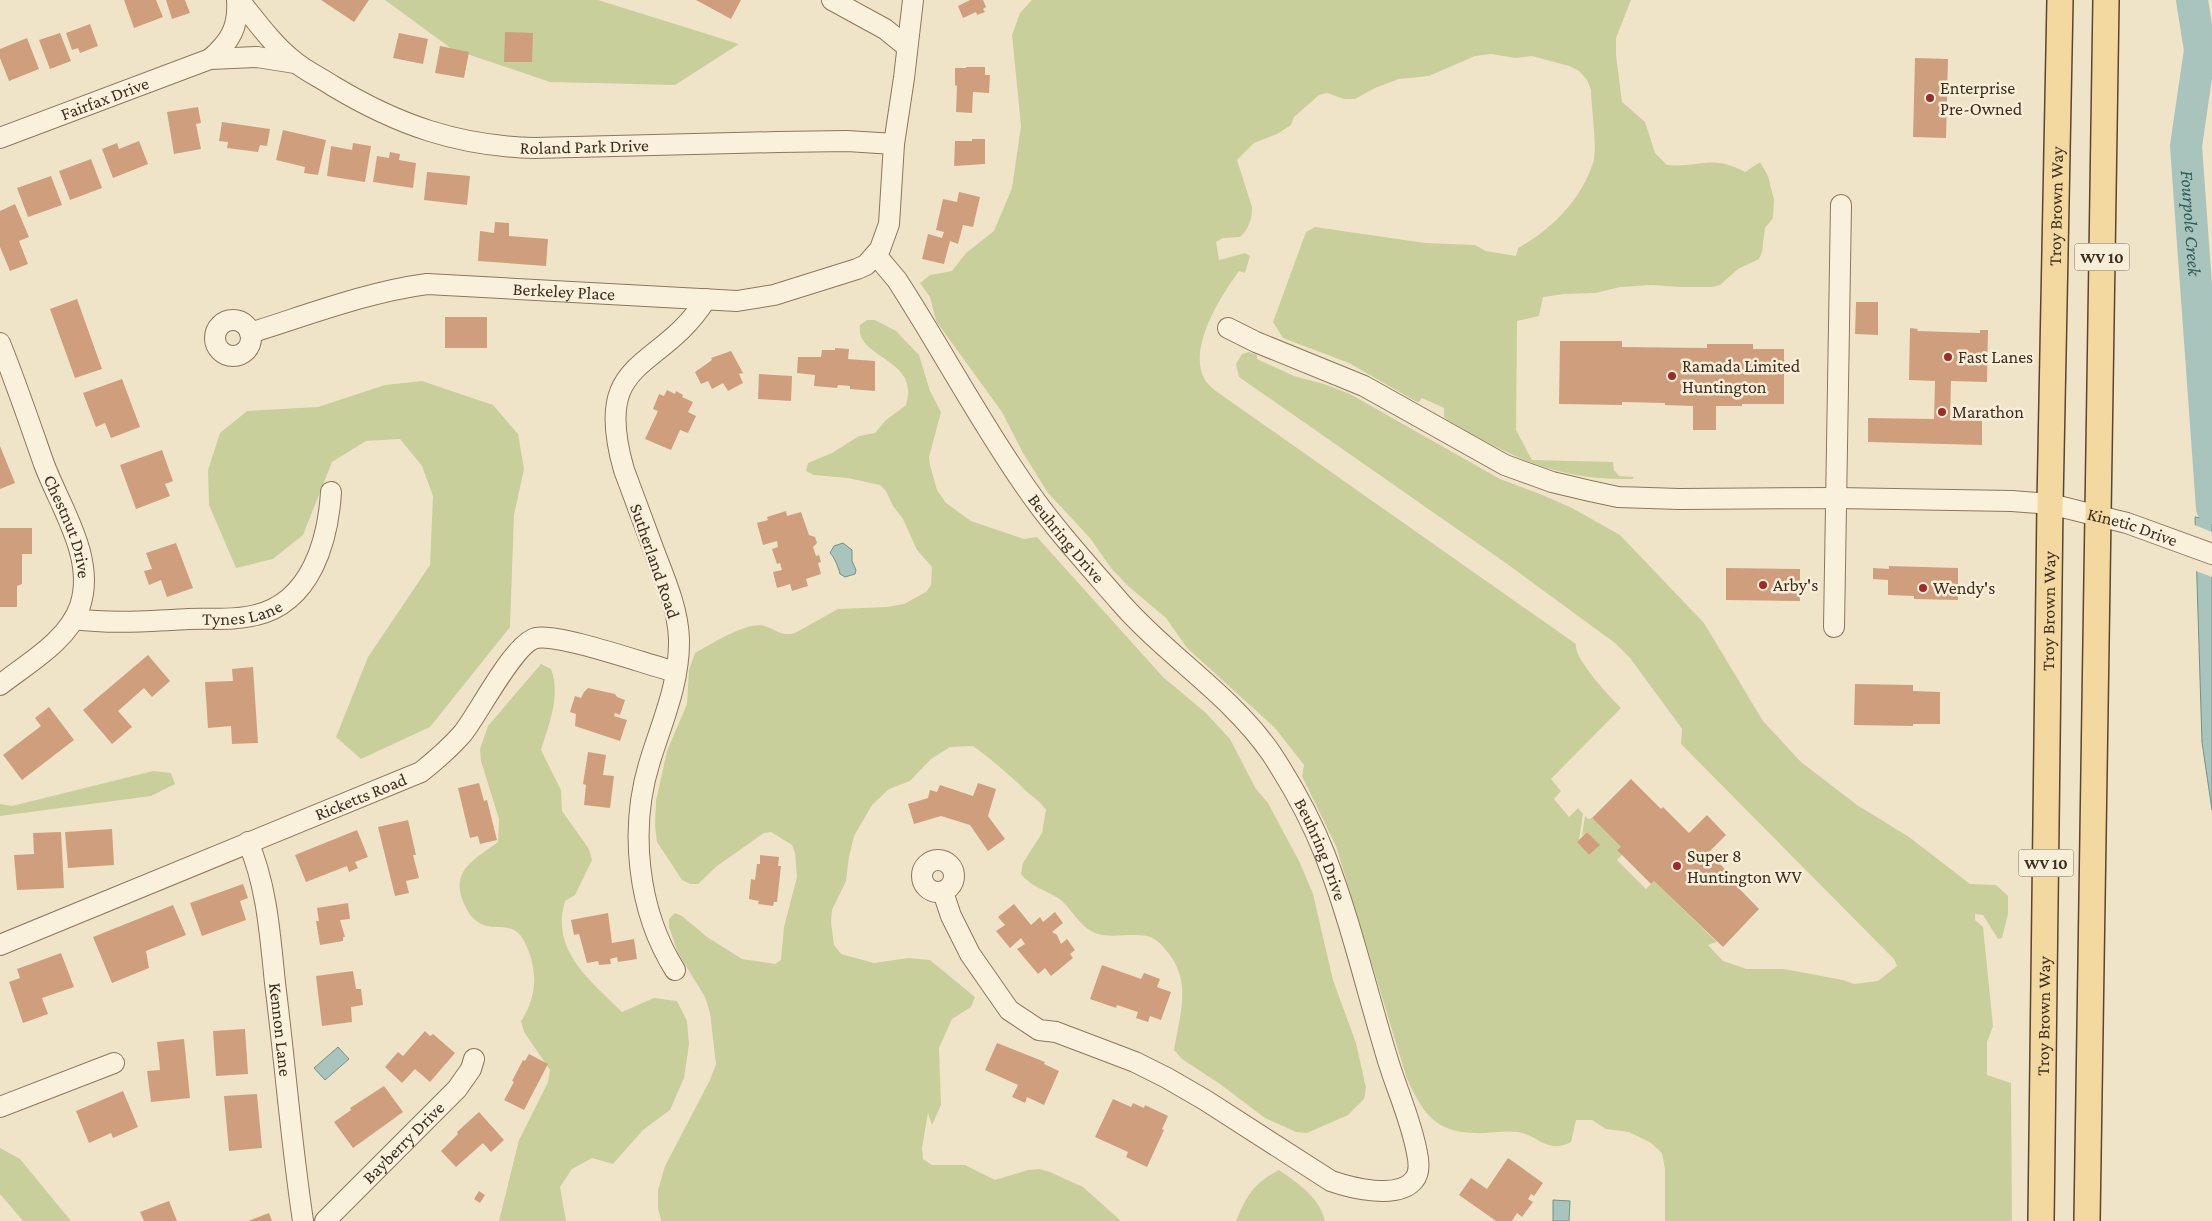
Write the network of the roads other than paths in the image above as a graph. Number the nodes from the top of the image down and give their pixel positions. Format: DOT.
graph roads {
  1 [pos="238,0"];
  2 [pos="832,0"];
  3 [pos="913,0"];
  4 [pos="2060,0"];
  5 [pos="2106,0"];
  6 [pos="906,46"];
  7 [pos="210,59"];
  8 [pos="296,63"];
  9 [pos="0,138"];
  10 [pos="894,144"];
  11 [pos="1842,205"];
  12 [pos="876,255"];
  13 [pos="706,299"];
  14 [pos="1228,328"];
  15 [pos="250,333"];
  16 [pos="0,343"];
  17 [pos="331,492"];
  18 [pos="1836,498"];
  19 [pos="2050,504"];
  20 [pos="2098,515"];
  21 [pos="2212,554"];
  22 [pos="74,619"];
  23 [pos="1834,627"];
  24 [pos="676,672"];
  25 [pos="0,685"];
  26 [pos="248,842"];
  27 [pos="943,892"];
  28 [pos="0,945"];
  29 [pos="675,970"];
  30 [pos="474,1059"];
  31 [pos="114,1064"];
  32 [pos="0,1107"];
  33 [pos="303,1221"];
  34 [pos="325,1221"];
  35 [pos="2041,1221"];
  36 [pos="2087,1221"];
  1 -- 7 [label="street, Roland Park Drive"];
  1 -- 8 [label="street, Roland Park Drive"];
  2 -- 6 [label="street"];
  3 -- 6 [label="street"];
  4 -- 19 [label="main road, Troy Brown Way / WV 10"];
  5 -- 20 [label="main road, WV 10"];
  6 -- 10 [label="street"];
  7 -- 8 [label="street, Roland Park Drive"];
  7 -- 9 [label="street, Fairfax Drive"];
  8 -- 10 [label="street, Roland Park Drive"];
  10 -- 12 [label="street"];
  11 -- 18 [label="street"];
  12 -- 13 [label="street, Berkeley Place"];
  12 -- 27 [label="street, Beuhring Drive"];
  13 -- 15 [label="street, Berkeley Place"];
  13 -- 24 [label="street, Sutherland Road"];
  14 -- 18 [label="street, Kinetic Drive"];
  16 -- 22 [label="street, Chestnut Drive"];
  17 -- 22 [label="street, Tynes Lane"];
  18 -- 19 [label="street, Kinetic Drive"];
  18 -- 23 [label="street"];
  19 -- 20 [label="street, Kinetic Drive"];
  19 -- 35 [label="main road, Troy Brown Way / WV 10"];
  20 -- 21 [label="street, Kinetic Drive"];
  20 -- 36 [label="main road, WV 10"];
  22 -- 25 [label="street, Chestnut Drive"];
  24 -- 26 [label="street, Ricketts Road"];
  24 -- 29 [label="street, Sutherland Road"];
  26 -- 28 [label="street, Ricketts Road"];
  26 -- 33 [label="street, Kennon Lane"];
  30 -- 34 [label="street, Bayberry Drive"];
  31 -- 32 [label="street"];
}
